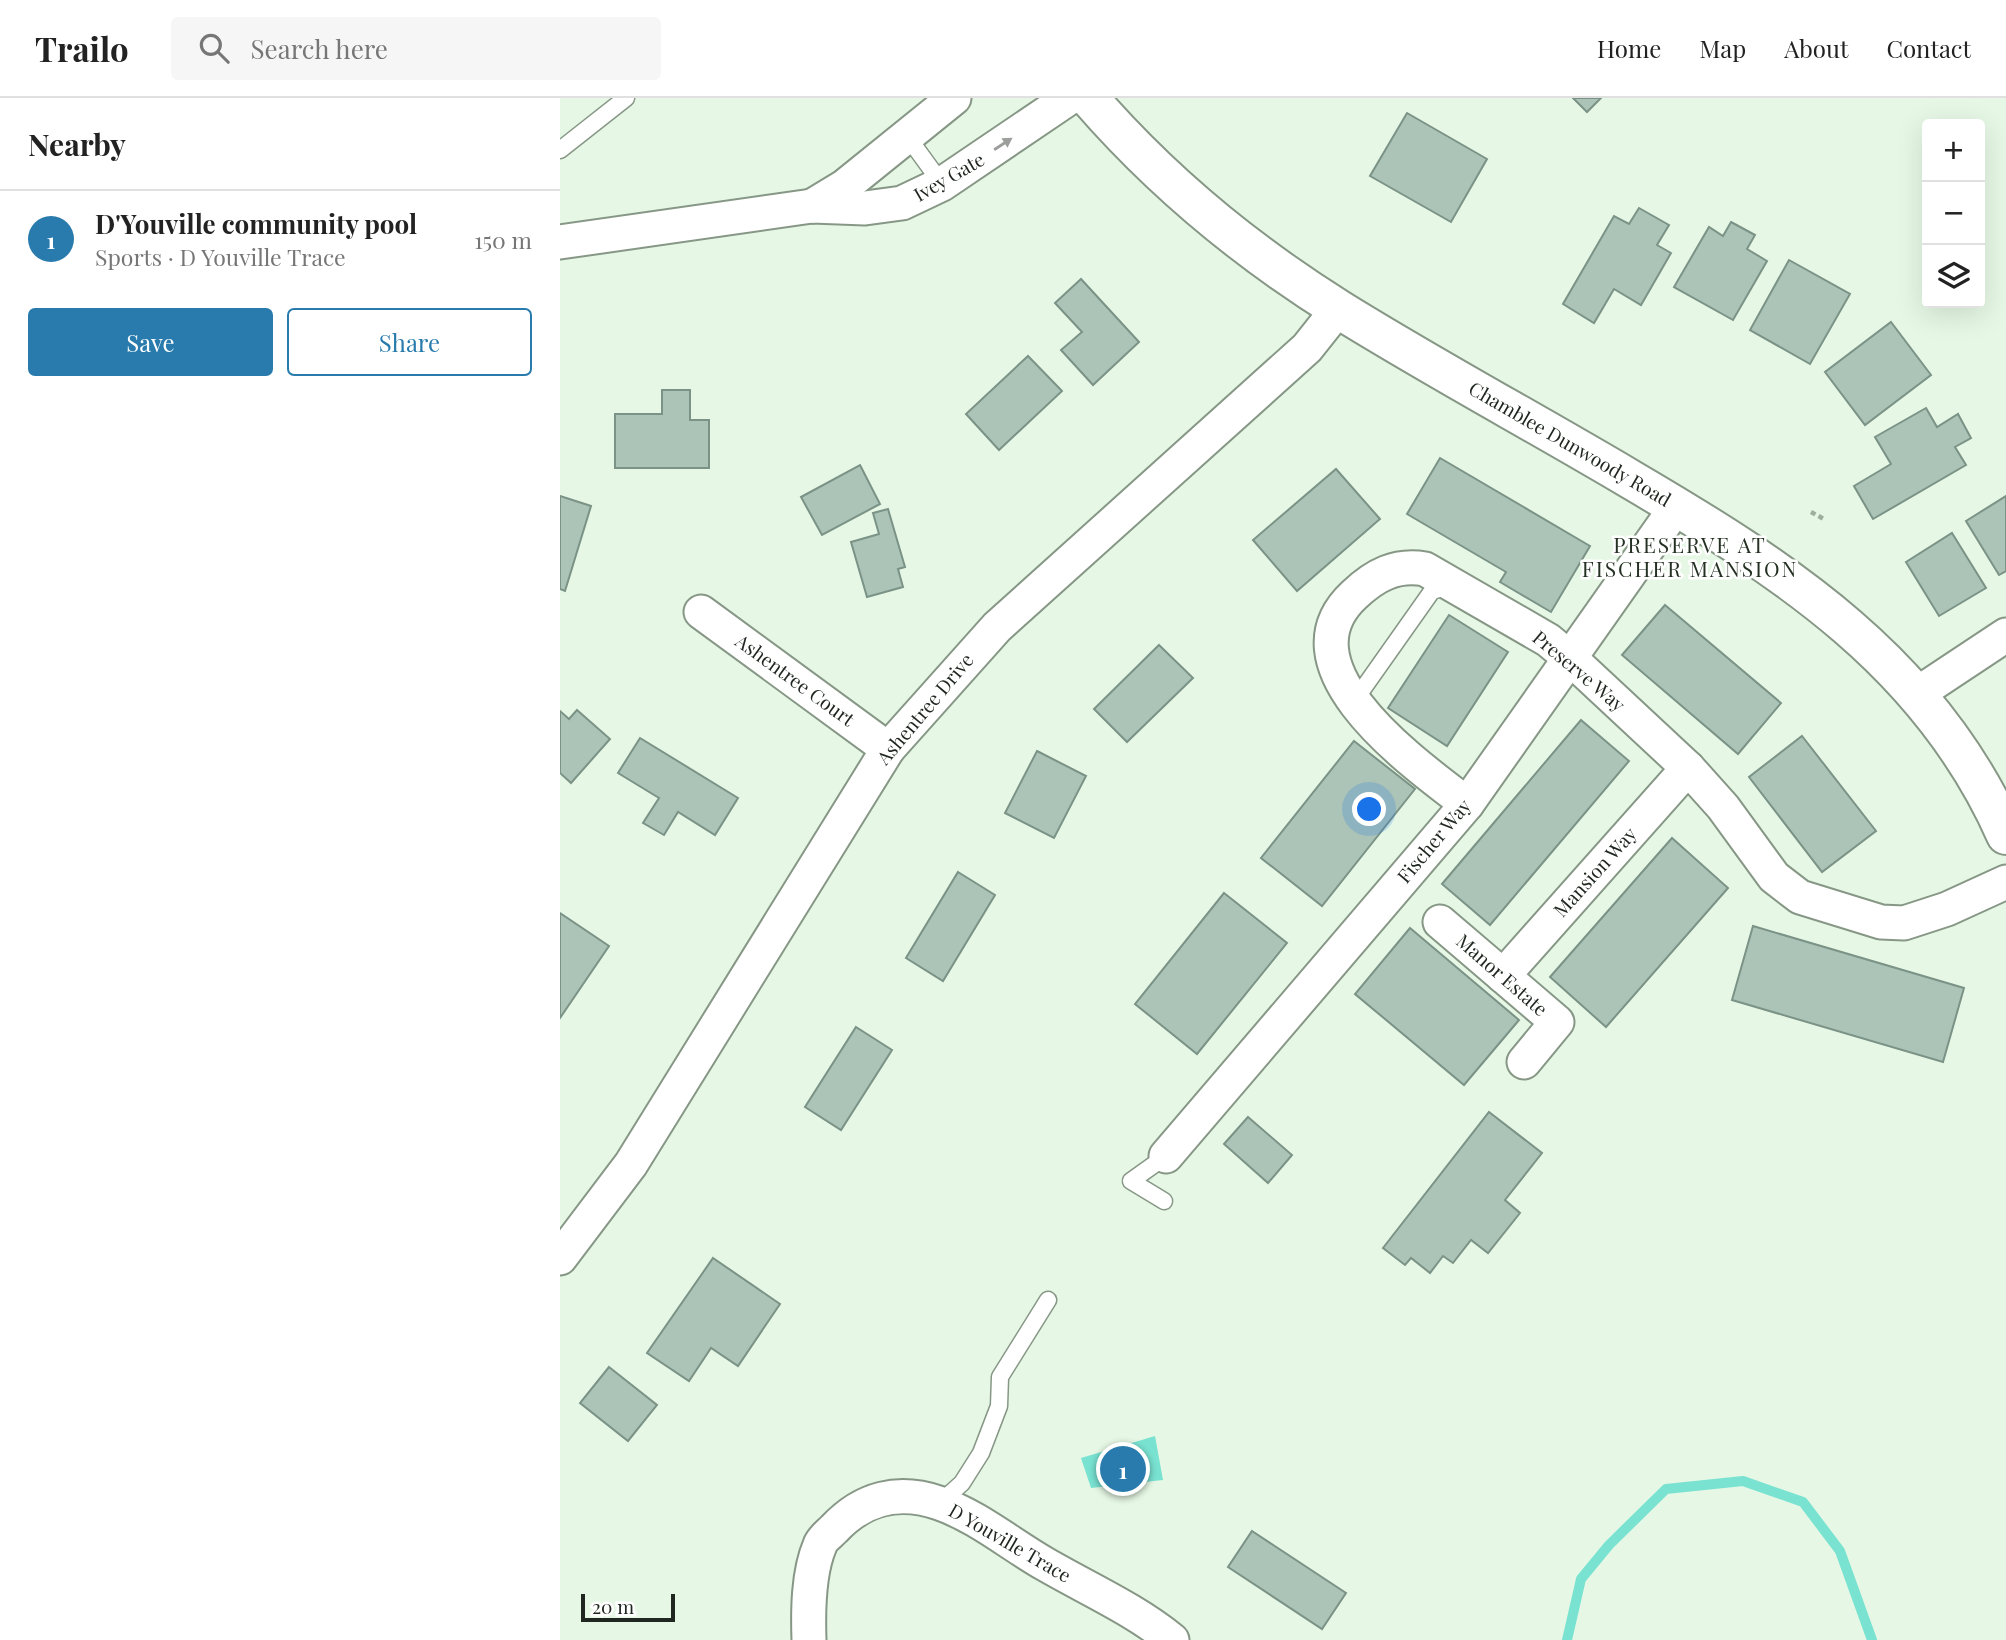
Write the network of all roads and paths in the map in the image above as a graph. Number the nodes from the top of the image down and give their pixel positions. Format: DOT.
graph roads {
  1 [pos="626,98"];
  2 [pos="954,98"];
  3 [pos="1069,98"];
  4 [pos="1089,98"];
  5 [pos="907,136"];
  6 [pos="560,150"];
  7 [pos="942,184"];
  8 [pos="812,206"];
  9 [pos="560,242"];
  10 [pos="1338,309"];
  11 [pos="1677,506"];
  12 [pos="1811,512"];
  13 [pos="1824,519"];
  14 [pos="1455,586"];
  15 [pos="701,611"];
  16 [pos="2006,635"];
  17 [pos="1571,659"];
  18 [pos="1917,694"];
  19 [pos="1355,700"];
  20 [pos="888,749"];
  21 [pos="1688,768"];
  22 [pos="1467,804"];
  23 [pos="2006,835"];
  24 [pos="2006,882"];
  25 [pos="1440,922"];
  26 [pos="1503,976"];
  27 [pos="1524,1062"];
  28 [pos="1166,1156"];
  29 [pos="1164,1201"];
  30 [pos="560,1258"];
  31 [pos="1048,1300"];
  32 [pos="940,1503"];
  33 [pos="809,1640"];
  34 [pos="1172,1640"];
  1 -- 6 [label="lane"];
  2 -- 5 [label="street, Ivey Gate"];
  7 -- 3 [label="street, Ivey Gate, one-way"];
  4 -- 10 [label="street, Chamblee Dunwoody Road"];
  5 -- 7 [label="lane"];
  5 -- 8 [label="street, Ivey Gate"];
  7 -- 8 [label="street, Ivey Gate"];
  8 -- 9 [label="street, Ivey Gate"];
  10 -- 11 [label="street, Chamblee Dunwoody Road"];
  10 -- 20 [label="street, Ashentree Drive"];
  11 -- 17 [label="street, Fischer Way"];
  11 -- 18 [label="street, Chamblee Dunwoody Road"];
  12 -- 13 [label="path"];
  14 -- 17 [label="street, Preserve Way"];
  14 -- 19 [label="lane"];
  14 -- 19 [label="street, Preserve Way"];
  15 -- 20 [label="street, Ashentree Court"];
  16 -- 18 [label="street"];
  17 -- 21 [label="street, Preserve Way"];
  17 -- 22 [label="street, Fischer Way"];
  18 -- 23 [label="street, Chamblee Dunwoody Road"];
  19 -- 22 [label="street, Preserve Way"];
  20 -- 30 [label="street, Ashentree Drive"];
  21 -- 24 [label="street, Preserve Way"];
  21 -- 26 [label="street, Mansion Way"];
  22 -- 28 [label="street, Fischer Way"];
  25 -- 26 [label="street, Manor Estate"];
  26 -- 27 [label="street, Manor Estate"];
  28 -- 29 [label="lane"];
  31 -- 32 [label="lane"];
  32 -- 33 [label="street, D Youville Trace"];
  32 -- 34 [label="street, D Youville Trace"];
}
